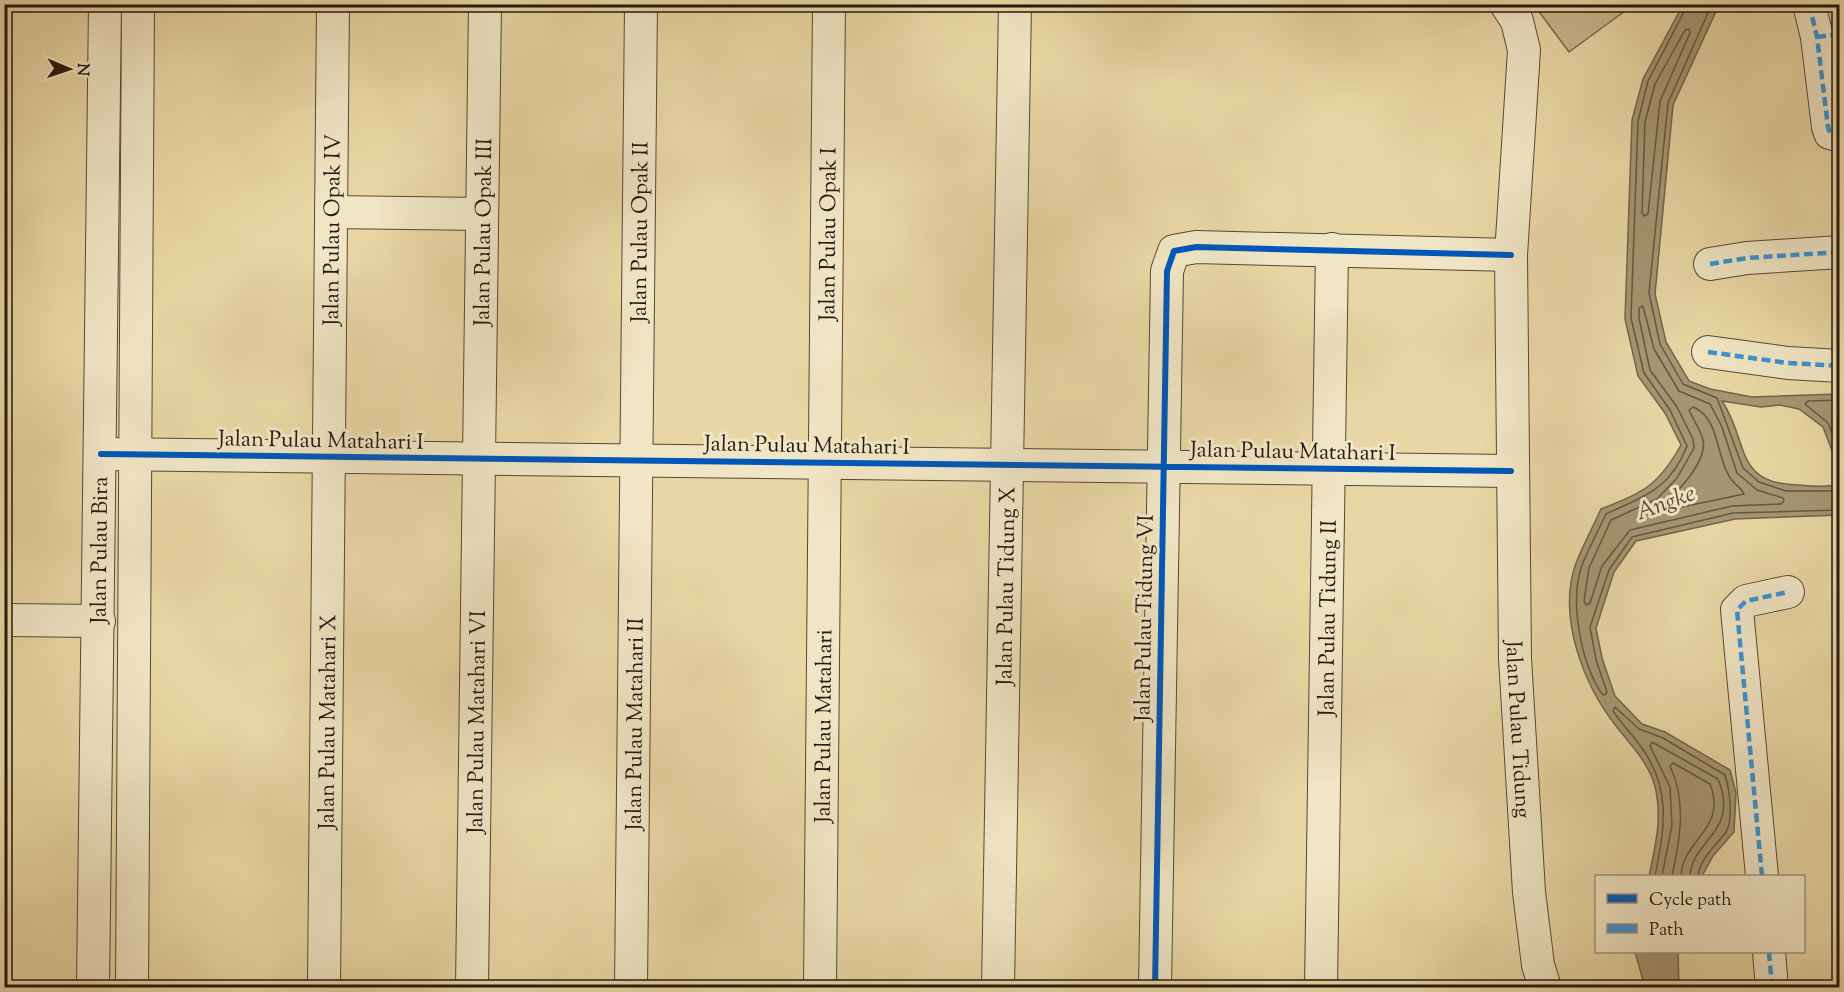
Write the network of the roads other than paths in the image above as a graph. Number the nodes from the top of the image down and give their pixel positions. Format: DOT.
graph roads {
  1 [pos="105,4"];
  2 [pos="138,4"];
  3 [pos="333,4"];
  4 [pos="484,4"];
  5 [pos="641,4"];
  6 [pos="829,4"];
  7 [pos="1015,4"];
  8 [pos="1506,4"];
  9 [pos="1809,4"];
  10 [pos="1828,35"];
  11 [pos="1839,136"];
  12 [pos="331,212"];
  13 [pos="482,214"];
  14 [pos="1332,249"];
  15 [pos="1839,252"];
  16 [pos="1511,255"];
  17 [pos="1710,264"];
  18 [pos="1708,352"];
  19 [pos="1839,366"];
  20 [pos="101,454"];
  21 [pos="135,455"];
  22 [pos="328,457"];
  23 [pos="480,459"];
  24 [pos="637,460"];
  25 [pos="824,463"];
  26 [pos="1006,465"];
  27 [pos="1164,467"];
  28 [pos="1329,469"];
  29 [pos="1511,471"];
  30 [pos="1788,592"];
  31 [pos="4,620"];
  32 [pos="99,621"];
  33 [pos="1762,875"];
  34 [pos="1769,953"];
  35 [pos="93,987"];
  36 [pos="132,987"];
  37 [pos="324,987"];
  38 [pos="472,987"];
  39 [pos="631,987"];
  40 [pos="820,987"];
  41 [pos="998,987"];
  42 [pos="1155,987"];
  43 [pos="1321,987"];
  44 [pos="1545,987"];
  45 [pos="1772,987"];
  1 -- 20 [label="street, Jalan Pulau Bira"];
  2 -- 21 [label="street, Jalan Pulau Bira"];
  3 -- 12 [label="street, Jalan Pulau Opak IV"];
  4 -- 13 [label="street, Jalan Pulau Opak III"];
  5 -- 24 [label="street, Jalan Pulau Opak II"];
  6 -- 25 [label="street, Jalan Pulau Opak I"];
  7 -- 26 [label="street, Jalan Pulau Tidung X"];
  8 -- 16 [label="street, Jalan Pulau Tidung"];
  9 -- 10 [label="street"];
  10 -- 11 [label="street"];
  12 -- 13 [label="street"];
  12 -- 22 [label="street, Jalan Pulau Opak IV"];
  13 -- 23 [label="street, Jalan Pulau Opak III"];
  14 -- 16 [label="street"];
  14 -- 27 [label="street, Jalan Pulau Tidung VI"];
  14 -- 28 [label="street, Jalan Pulau Tidung II"];
  15 -- 17 [label="street"];
  16 -- 29 [label="street, Jalan Pulau Tidung"];
  18 -- 19 [label="street"];
  20 -- 21 [label="street, Jalan Pulau Matahari I"];
  20 -- 32 [label="street, Jalan Pulau Bira"];
  21 -- 22 [label="street, Jalan Pulau Matahari I"];
  21 -- 36 [label="street, Jalan Pulau Bira"];
  22 -- 23 [label="street, Jalan Pulau Matahari I"];
  22 -- 37 [label="street, Jalan Pulau Matahari X"];
  23 -- 24 [label="street, Jalan Pulau Matahari I"];
  23 -- 38 [label="street, Jalan Pulau Matahari VI"];
  24 -- 25 [label="street, Jalan Pulau Matahari I"];
  24 -- 39 [label="street, Jalan Pulau Matahari II"];
  25 -- 26 [label="street, Jalan Pulau Matahari I"];
  25 -- 40 [label="street, Jalan Pulau Matahari"];
  26 -- 27 [label="street, Jalan Pulau Matahari I"];
  26 -- 41 [label="street, Jalan Pulau Tidung X"];
  27 -- 28 [label="street, Jalan Pulau Matahari I"];
  27 -- 42 [label="street, Jalan Pulau Tidung VI"];
  28 -- 29 [label="street, Jalan Pulau Matahari I"];
  28 -- 43 [label="street, Jalan Pulau Tidung II"];
  29 -- 44 [label="street, Jalan Pulau Tidung"];
  30 -- 33 [label="street"];
  31 -- 32 [label="street"];
  32 -- 35 [label="street, Jalan Pulau Bira"];
  34 -- 45 [label="street"];
}
